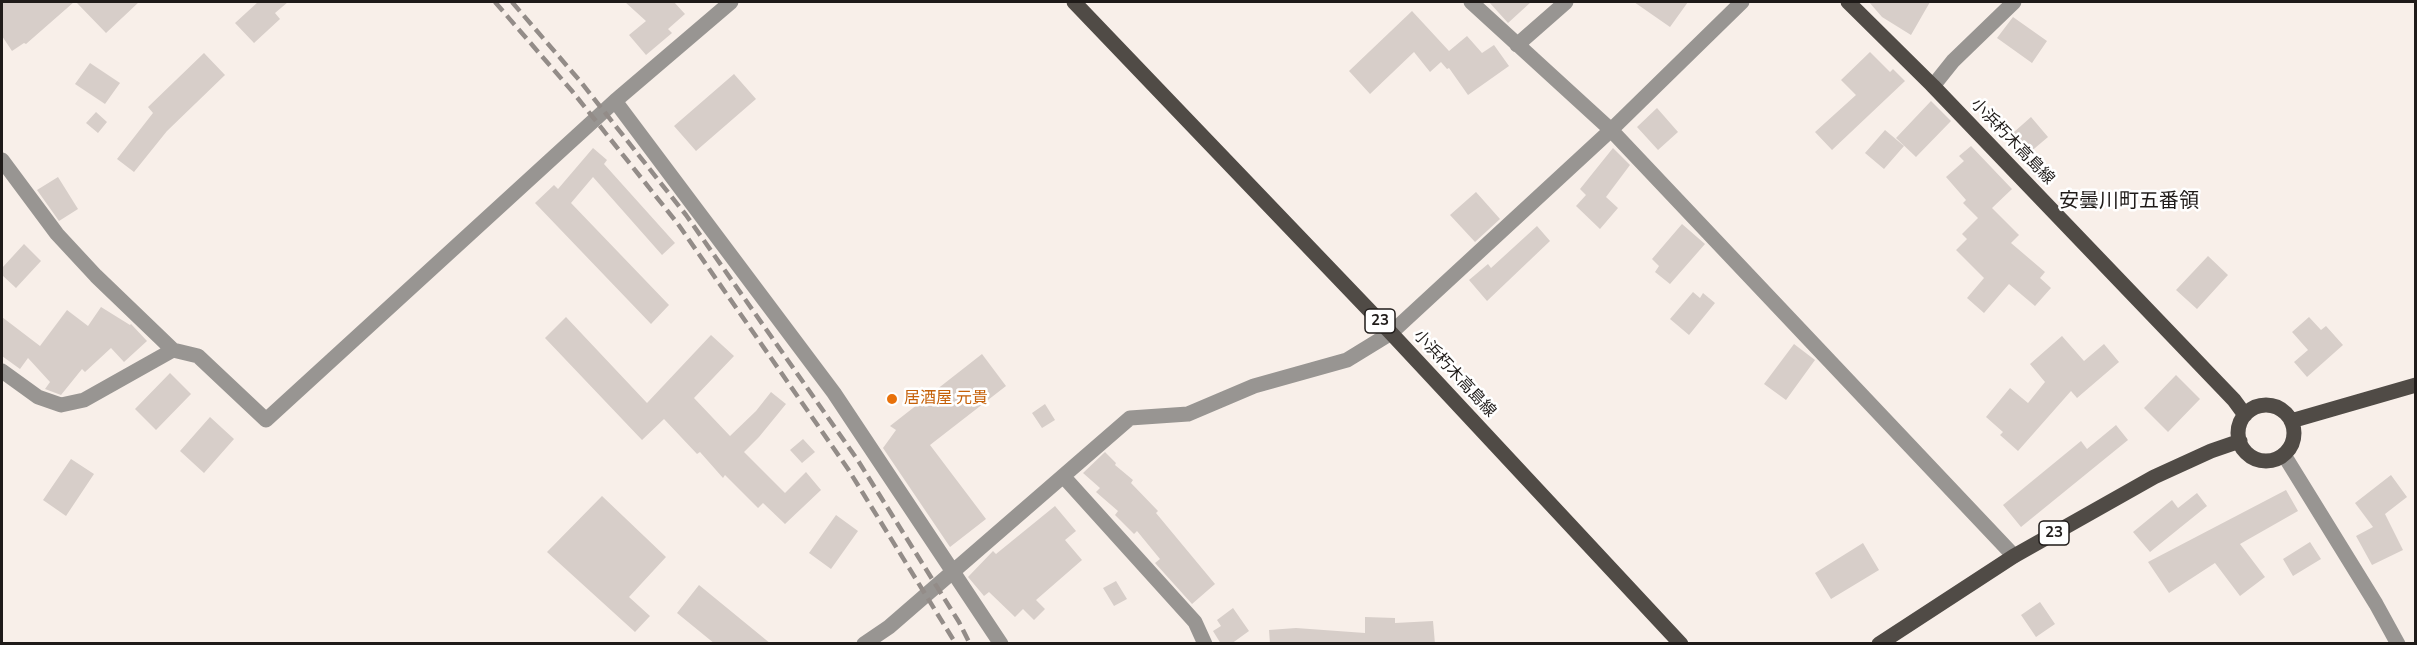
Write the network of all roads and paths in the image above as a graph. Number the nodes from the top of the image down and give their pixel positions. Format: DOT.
graph roads {
  1 [pos="731,2"];
  2 [pos="1074,2"];
  3 [pos="1471,2"];
  4 [pos="1566,2"];
  5 [pos="1742,2"];
  6 [pos="1848,2"];
  7 [pos="2014,2"];
  8 [pos="1517,45"];
  9 [pos="1933,86"];
  10 [pos="615,101"];
  11 [pos="1611,130"];
  12 [pos="2,160"];
  13 [pos="1392,333"];
  14 [pos="173,350"];
  15 [pos="2,370"];
  16 [pos="2415,385"];
  17 [pos="2245,415"];
  18 [pos="2291,421"];
  19 [pos="2240,441"];
  20 [pos="2284,455"];
  21 [pos="1063,477"];
  22 [pos="2014,556"];
  23 [pos="952,572"];
  24 [pos="864,644"];
  25 [pos="1000,644"];
  26 [pos="1205,644"];
  27 [pos="1682,644"];
  28 [pos="1879,644"];
  29 [pos="2398,644"];
  1 -- 10 [label="street"];
  2 -- 13 [label="main road, 小浜朽木高島線 / 23"];
  3 -- 8 [label="street"];
  4 -- 8 [label="street"];
  5 -- 11 [label="street"];
  6 -- 9 [label="main road, 小浜朽木高島線"];
  7 -- 9 [label="street"];
  8 -- 11 [label="street"];
  9 -- 17 [label="main road, 小浜朽木高島線"];
  10 -- 14 [label="street"];
  10 -- 23 [label="street"];
  11 -- 13 [label="street"];
  11 -- 22 [label="street"];
  12 -- 14 [label="street"];
  13 -- 21 [label="street"];
  13 -- 27 [label="main road, 小浜朽木高島線 / 23"];
  14 -- 15 [label="street"];
  16 -- 18 [label="main road"];
  17 -- 18 [label="main road"];
  17 -- 19 [label="main road"];
  18 -- 20 [label="main road"];
  19 -- 20 [label="main road"];
  19 -- 22 [label="main road, 23"];
  20 -- 29 [label="street"];
  21 -- 23 [label="street"];
  21 -- 26 [label="street"];
  22 -- 28 [label="main road, 23"];
  23 -- 24 [label="street"];
  23 -- 25 [label="street"];
}
